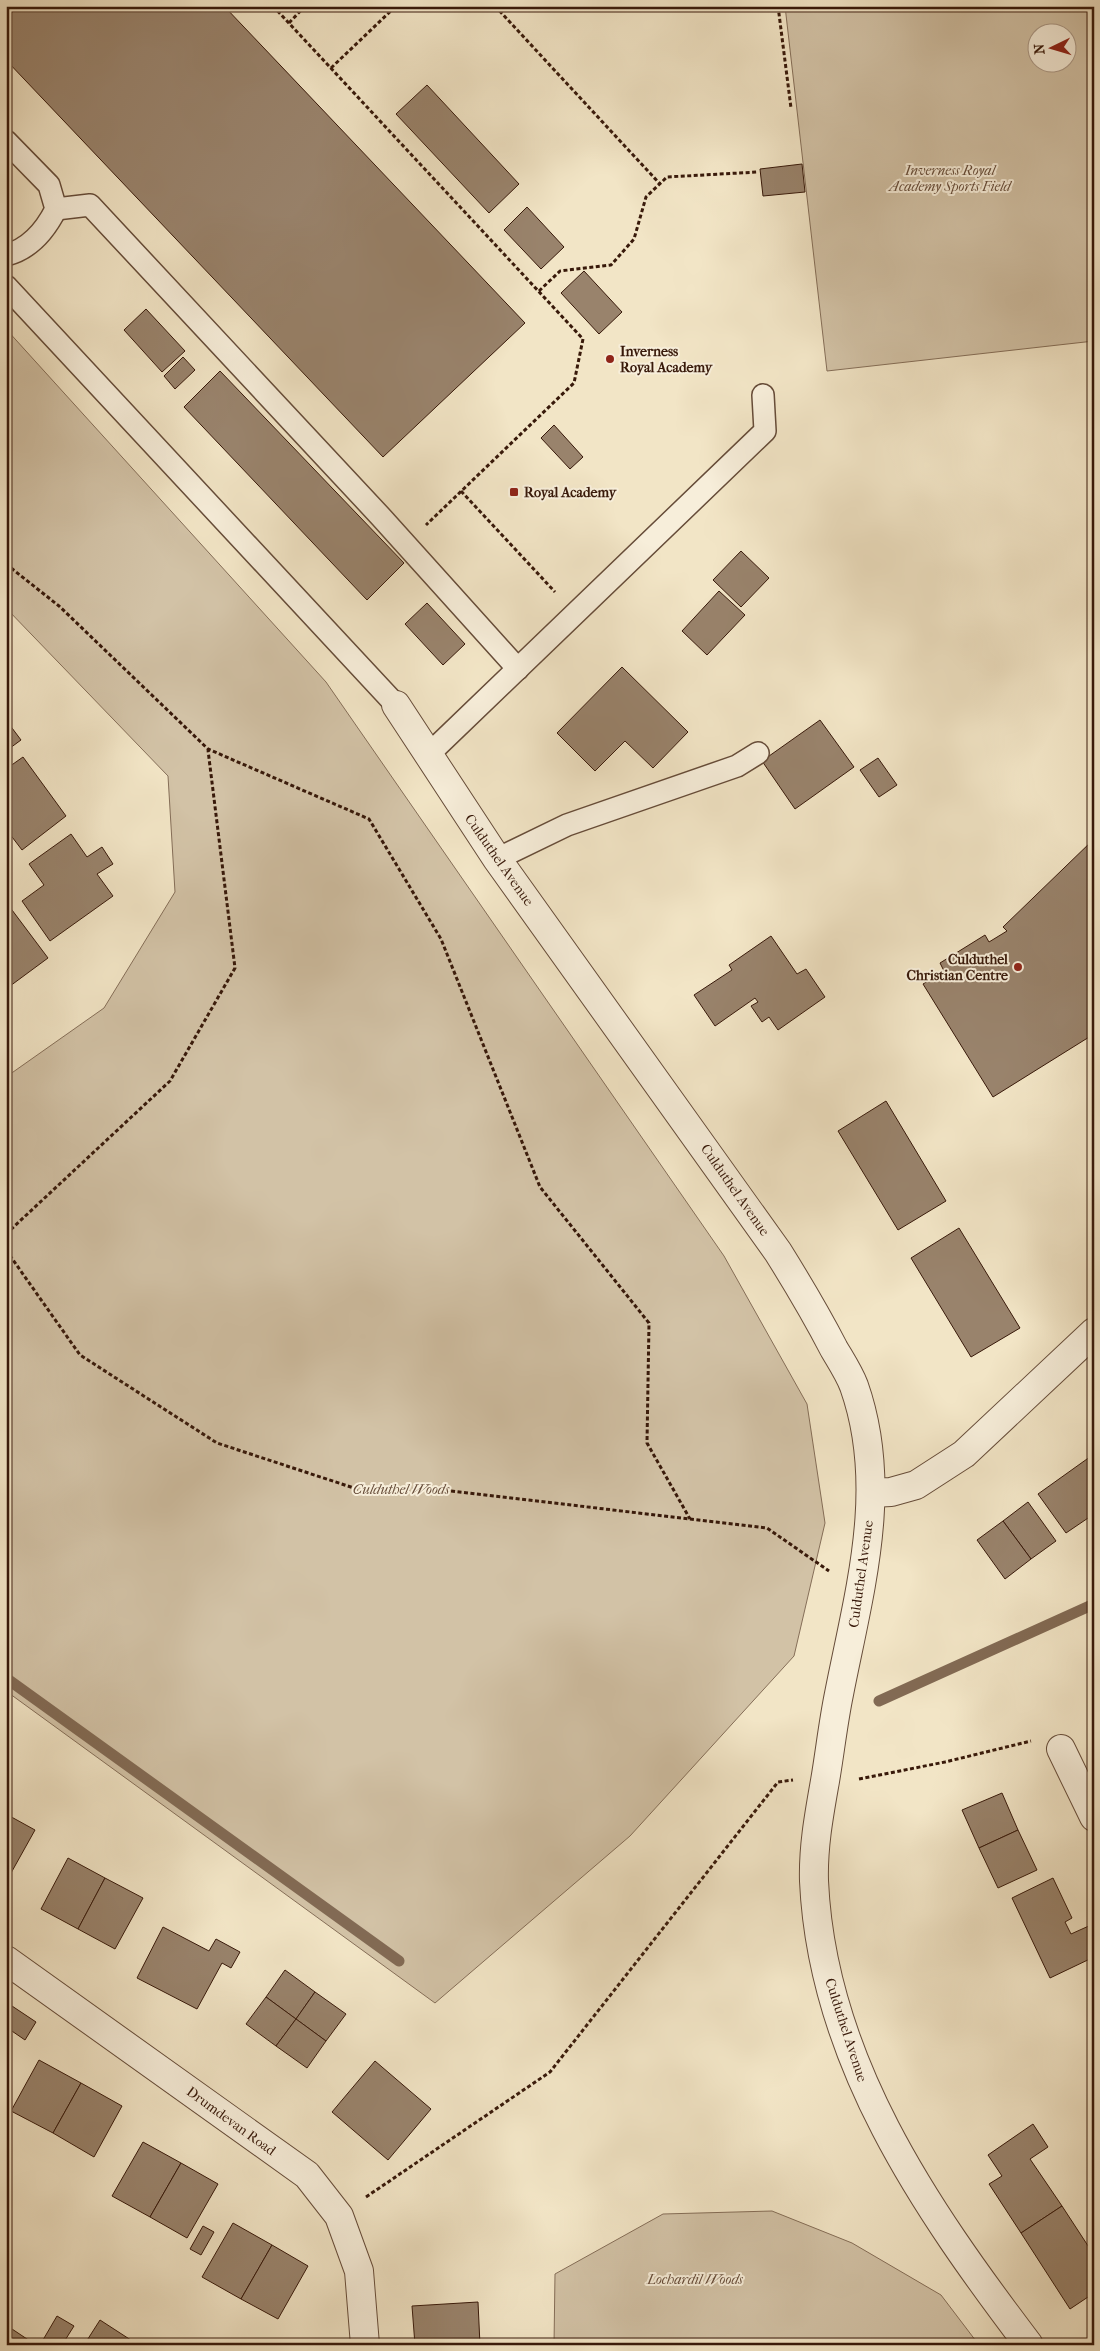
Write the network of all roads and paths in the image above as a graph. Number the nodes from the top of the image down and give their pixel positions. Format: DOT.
graph roads {
  1 [pos="273,6"];
  2 [pos="305,6"];
  3 [pos="396,6"];
  4 [pos="495,6"];
  5 [pos="778,6"];
  6 [pos="289,23"];
  7 [pos="331,68"];
  8 [pos="791,108"];
  9 [pos="6,141"];
  10 [pos="757,172"];
  11 [pos="660,184"];
  12 [pos="56,209"];
  13 [pos="6,255"];
  14 [pos="6,286"];
  15 [pos="539,291"];
  16 [pos="763,395"];
  17 [pos="461,491"];
  18 [pos="406,544"];
  19 [pos="6,564"];
  20 [pos="561,598"];
  21 [pos="518,669"];
  22 [pos="396,705"];
  23 [pos="208,749"];
  24 [pos="758,753"];
  25 [pos="428,755"];
  26 [pos="497,859"];
  27 [pos="6,1234"];
  28 [pos="6,1250"];
  29 [pos="1094,1332"];
  30 [pos="871,1493"];
  31 [pos="690,1519"];
  32 [pos="860,1592"];
  33 [pos="1061,1749"];
  34 [pos="826,1778"];
  35 [pos="1094,1817"];
  36 [pos="6,1960"];
  37 [pos="338,2216"];
  38 [pos="365,2345"];
  39 [pos="1029,2345"];
  1 -- 6 [label="path"];
  2 -- 6 [label="path"];
  3 -- 7 [label="path"];
  4 -- 11 [label="path"];
  5 -- 8 [label="path"];
  6 -- 7 [label="path"];
  7 -- 15 [label="path"];
  9 -- 12 [label="lane"];
  10 -- 11 [label="path"];
  11 -- 15 [label="path"];
  12 -- 13 [label="lane"];
  12 -- 18 [label="lane"];
  14 -- 22 [label="lane"];
  15 -- 17 [label="path"];
  16 -- 21 [label="lane"];
  17 -- 18 [label="path"];
  17 -- 20 [label="path"];
  18 -- 21 [label="lane"];
  19 -- 23 [label="path"];
  21 -- 25 [label="lane"];
  22 -- 25 [label="street, Culduthel Avenue"];
  23 -- 27 [label="path"];
  23 -- 31 [label="path"];
  24 -- 26 [label="lane"];
  25 -- 26 [label="street, Culduthel Avenue"];
  26 -- 30 [label="street, Culduthel Avenue"];
  28 -- 31 [label="path"];
  29 -- 30 [label="street"];
  30 -- 32 [label="street, Culduthel Avenue"];
  31 -- 32 [label="path"];
  32 -- 34 [label="street, Culduthel Avenue"];
  33 -- 34 [label="path"];
  33 -- 35 [label="street"];
  34 -- 37 [label="path"];
  34 -- 39 [label="street, Culduthel Avenue"];
  36 -- 37 [label="street, Drumdevan Road"];
  37 -- 38 [label="street, Drumdevan Road"];
}
